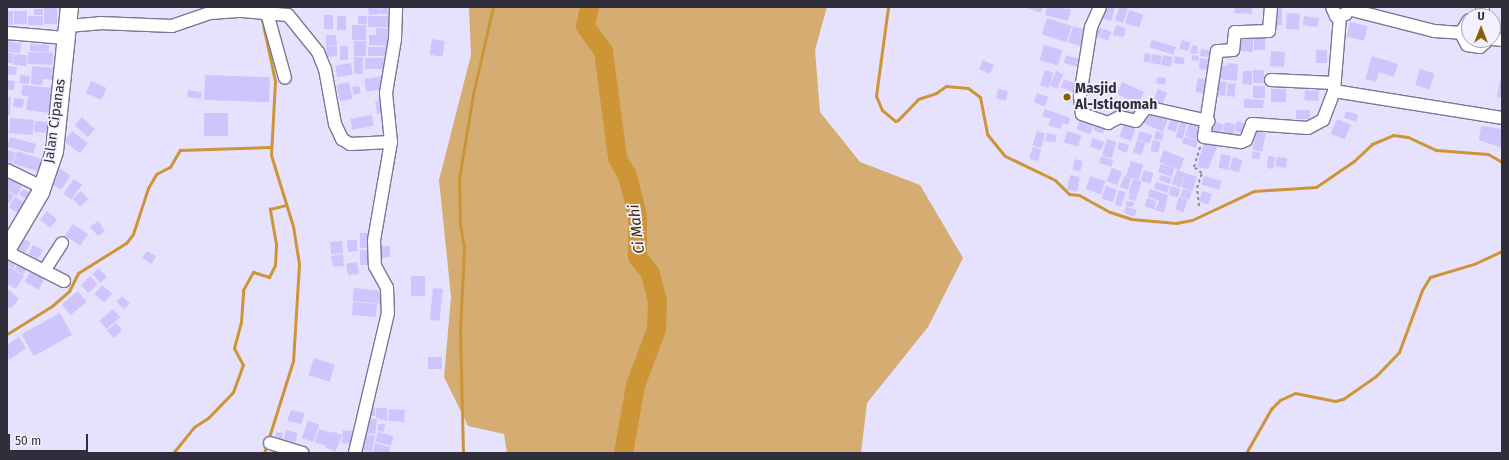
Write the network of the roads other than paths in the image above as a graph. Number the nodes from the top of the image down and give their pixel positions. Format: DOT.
graph roads {
  1 [pos="69,7"];
  2 [pos="396,7"];
  3 [pos="1100,7"];
  4 [pos="1271,7"];
  5 [pos="1332,7"];
  6 [pos="1345,11"];
  7 [pos="267,13"];
  8 [pos="67,32"];
  9 [pos="7,33"];
  10 [pos="1461,33"];
  11 [pos="285,78"];
  12 [pos="1271,80"];
  13 [pos="1334,87"];
  14 [pos="1502,118"];
  15 [pos="1208,121"];
  16 [pos="391,142"];
  17 [pos="7,170"];
  18 [pos="42,187"];
  19 [pos="62,242"];
  20 [pos="7,248"];
  21 [pos="7,252"];
  22 [pos="44,271"];
  23 [pos="64,281"];
  24 [pos="270,443"];
  25 [pos="302,453"];
  26 [pos="355,453"];
  1 -- 8 [label="street, Jalan Cipanas"];
  2 -- 16 [label="street"];
  3 -- 15 [label="street"];
  4 -- 15 [label="street"];
  5 -- 6 [label="street"];
  6 -- 10 [label="street"];
  6 -- 13 [label="street"];
  7 -- 8 [label="street"];
  7 -- 11 [label="street"];
  7 -- 16 [label="street"];
  8 -- 9 [label="street"];
  8 -- 18 [label="street, Jalan Cipanas"];
  12 -- 13 [label="street"];
  13 -- 14 [label="street"];
  13 -- 15 [label="street"];
  16 -- 26 [label="street"];
  17 -- 18 [label="street"];
  18 -- 20 [label="street, Jalan Cipanas"];
  19 -- 22 [label="street"];
  21 -- 22 [label="street"];
  22 -- 23 [label="street"];
  24 -- 25 [label="street"];
}
